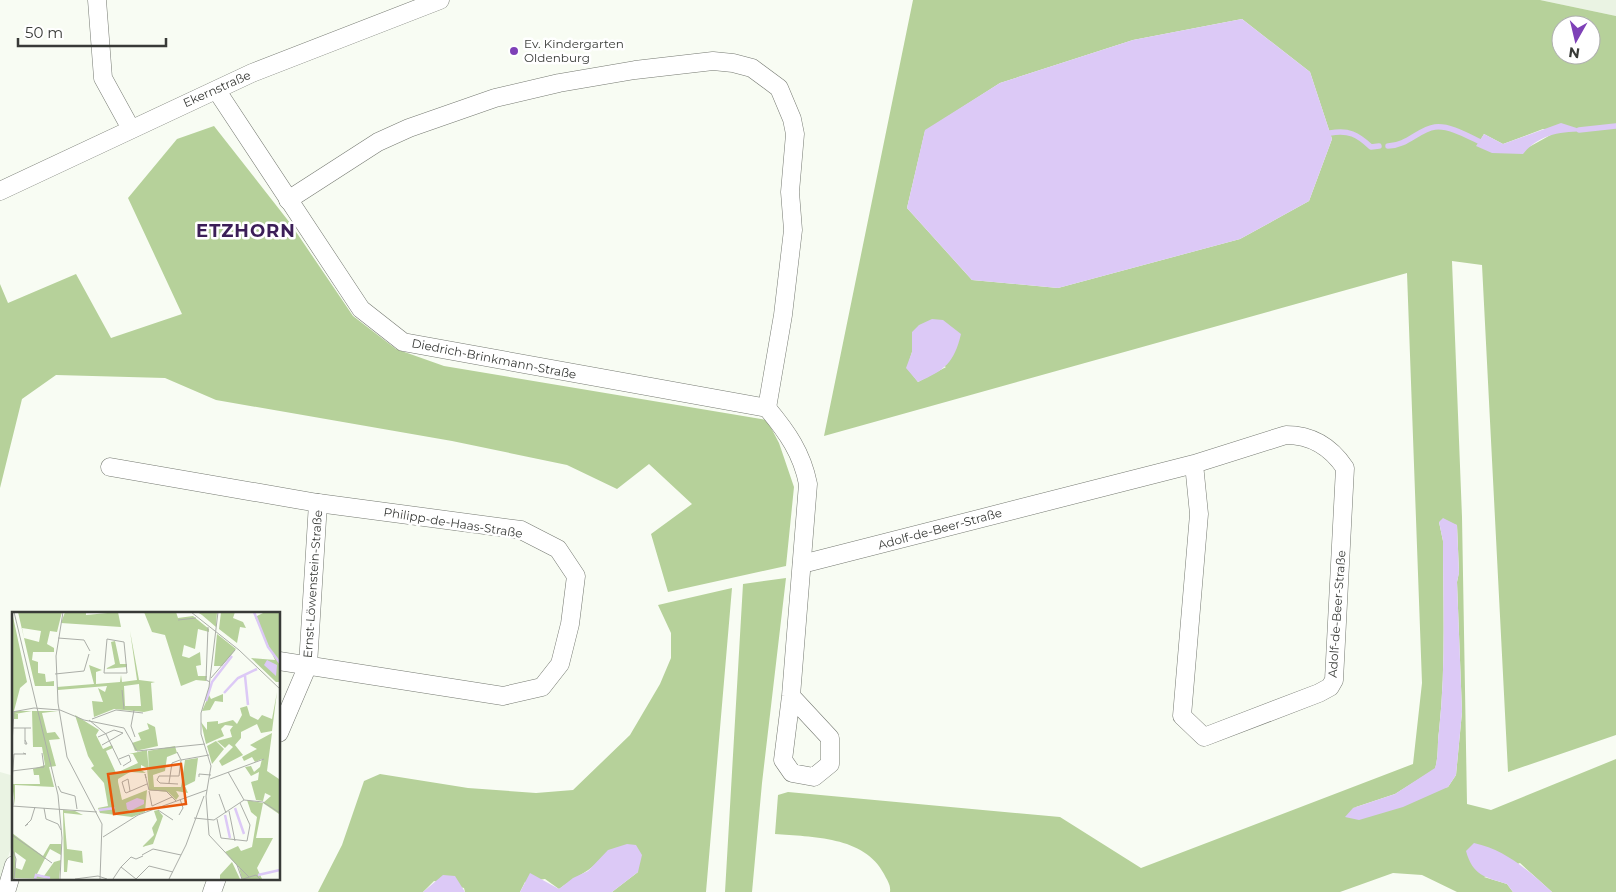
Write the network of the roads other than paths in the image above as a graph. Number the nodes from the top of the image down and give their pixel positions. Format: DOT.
graph roads {
  1 [pos="97,0"];
  2 [pos="440,0"];
  3 [pos="217,91"];
  4 [pos="130,129"];
  5 [pos="0,191"];
  6 [pos="288,200"];
  7 [pos="767,408"];
  8 [pos="1194,464"];
  9 [pos="110,468"];
  10 [pos="318,503"];
  11 [pos="802,564"];
  12 [pos="280,661"];
  13 [pos="308,665"];
  14 [pos="791,696"];
  15 [pos="280,731"];
  16 [pos="12,871"];
  17 [pos="216,880"];
  18 [pos="6,892"];
  19 [pos="212,892"];
  1 -- 4 [label="street"];
  2 -- 3 [label="street, Ekernstraße"];
  3 -- 4 [label="street, Ekernstraße"];
  3 -- 6 [label="street, Diedrich-Brinkmann-Straße"];
  4 -- 5 [label="street, Ekernstraße"];
  6 -- 7 [label="street, Diedrich-Brinkmann-Straße"];
  6 -- 7 [label="street"];
  7 -- 11 [label="street"];
  8 -- 8 [label="street, Adolf-de-Beer-Straße"];
  8 -- 11 [label="street, Adolf-de-Beer-Straße"];
  9 -- 10 [label="street, Philipp-de-Haas-Straße"];
  10 -- 13 [label="street, Ernst-Löwenstein-Straße"];
  10 -- 13 [label="street, Philipp-de-Haas-Straße"];
  11 -- 14 [label="street"];
  12 -- 13 [label="street, Ernst-Löwenstein-Straße"];
  13 -- 15 [label="street, Ernst-Löwenstein-Straße"];
  16 -- 18 [label="street"];
  17 -- 19 [label="street"];
}
